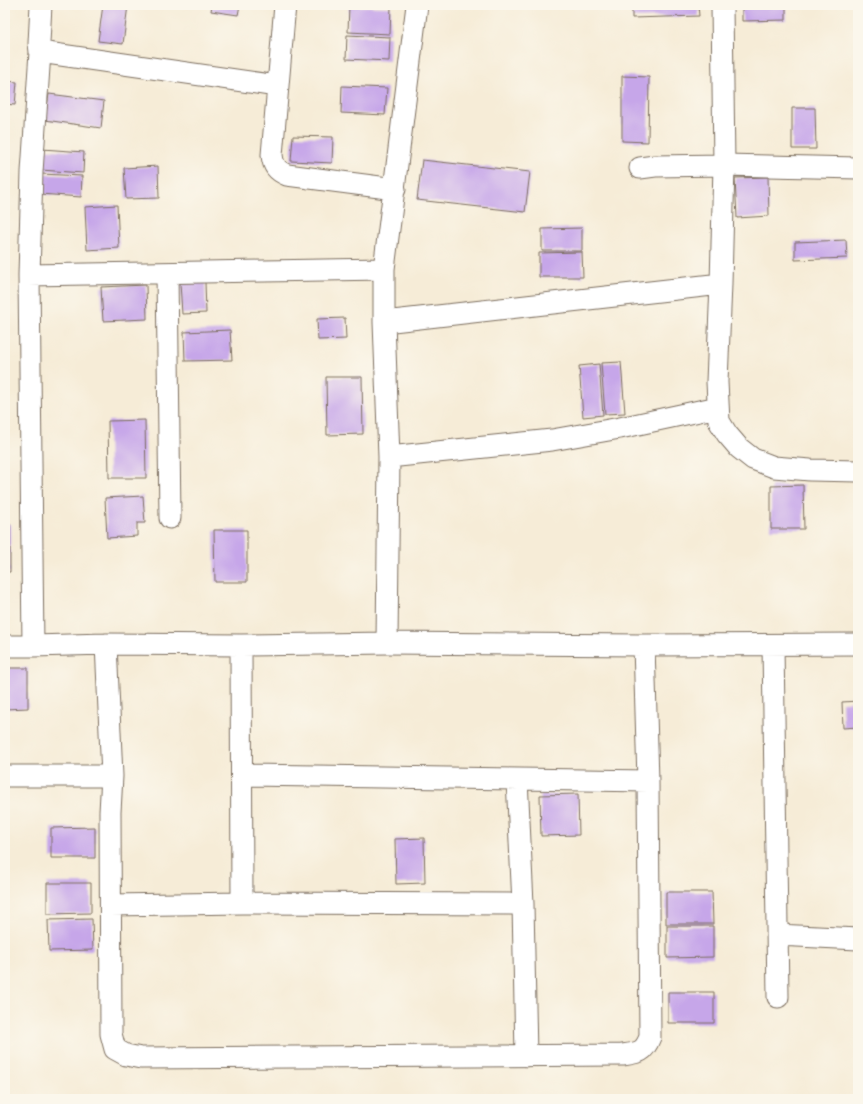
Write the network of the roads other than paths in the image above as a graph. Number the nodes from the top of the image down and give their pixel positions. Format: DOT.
graph roads {
  1 [pos="41,5"];
  2 [pos="285,5"];
  3 [pos="417,5"];
  4 [pos="722,5"];
  5 [pos="40,52"];
  6 [pos="277,86"];
  7 [pos="724,165"];
  8 [pos="640,168"];
  9 [pos="858,168"];
  10 [pos="395,189"];
  11 [pos="384,269"];
  12 [pos="167,273"];
  13 [pos="29,275"];
  14 [pos="721,284"];
  15 [pos="384,322"];
  16 [pos="718,407"];
  17 [pos="389,457"];
  18 [pos="858,471"];
  19 [pos="170,518"];
  20 [pos="388,643"];
  21 [pos="106,644"];
  22 [pos="858,644"];
  23 [pos="242,645"];
  24 [pos="644,645"];
  25 [pos="773,645"];
  26 [pos="5,646"];
  27 [pos="33,646"];
  28 [pos="242,775"];
  29 [pos="5,776"];
  30 [pos="112,776"];
  31 [pos="517,779"];
  32 [pos="648,781"];
  33 [pos="242,903"];
  34 [pos="523,904"];
  35 [pos="111,905"];
  36 [pos="777,935"];
  37 [pos="858,939"];
  38 [pos="778,997"];
  39 [pos="526,1056"];
  1 -- 5 [label="street"];
  2 -- 6 [label="street"];
  3 -- 10 [label="street"];
  4 -- 7 [label="street"];
  5 -- 6 [label="street"];
  5 -- 13 [label="street"];
  6 -- 10 [label="street"];
  7 -- 8 [label="street"];
  7 -- 9 [label="street"];
  7 -- 14 [label="street"];
  10 -- 11 [label="street"];
  11 -- 12 [label="street"];
  11 -- 15 [label="street"];
  12 -- 13 [label="street"];
  12 -- 19 [label="street"];
  13 -- 27 [label="street"];
  14 -- 15 [label="street"];
  14 -- 16 [label="street"];
  15 -- 17 [label="street"];
  16 -- 17 [label="street"];
  16 -- 18 [label="street"];
  17 -- 20 [label="street"];
  20 -- 23 [label="street"];
  20 -- 24 [label="street"];
  21 -- 23 [label="street"];
  21 -- 27 [label="street"];
  21 -- 30 [label="street"];
  22 -- 25 [label="street"];
  23 -- 28 [label="street"];
  24 -- 25 [label="street"];
  24 -- 32 [label="street"];
  25 -- 36 [label="street"];
  26 -- 27 [label="street"];
  28 -- 31 [label="street"];
  28 -- 33 [label="street"];
  29 -- 30 [label="street"];
  30 -- 35 [label="street"];
  31 -- 32 [label="street"];
  31 -- 34 [label="street"];
  32 -- 39 [label="street"];
  33 -- 34 [label="street"];
  33 -- 35 [label="street"];
  34 -- 39 [label="street"];
  35 -- 39 [label="street"];
  36 -- 37 [label="street"];
  36 -- 38 [label="street"];
}
